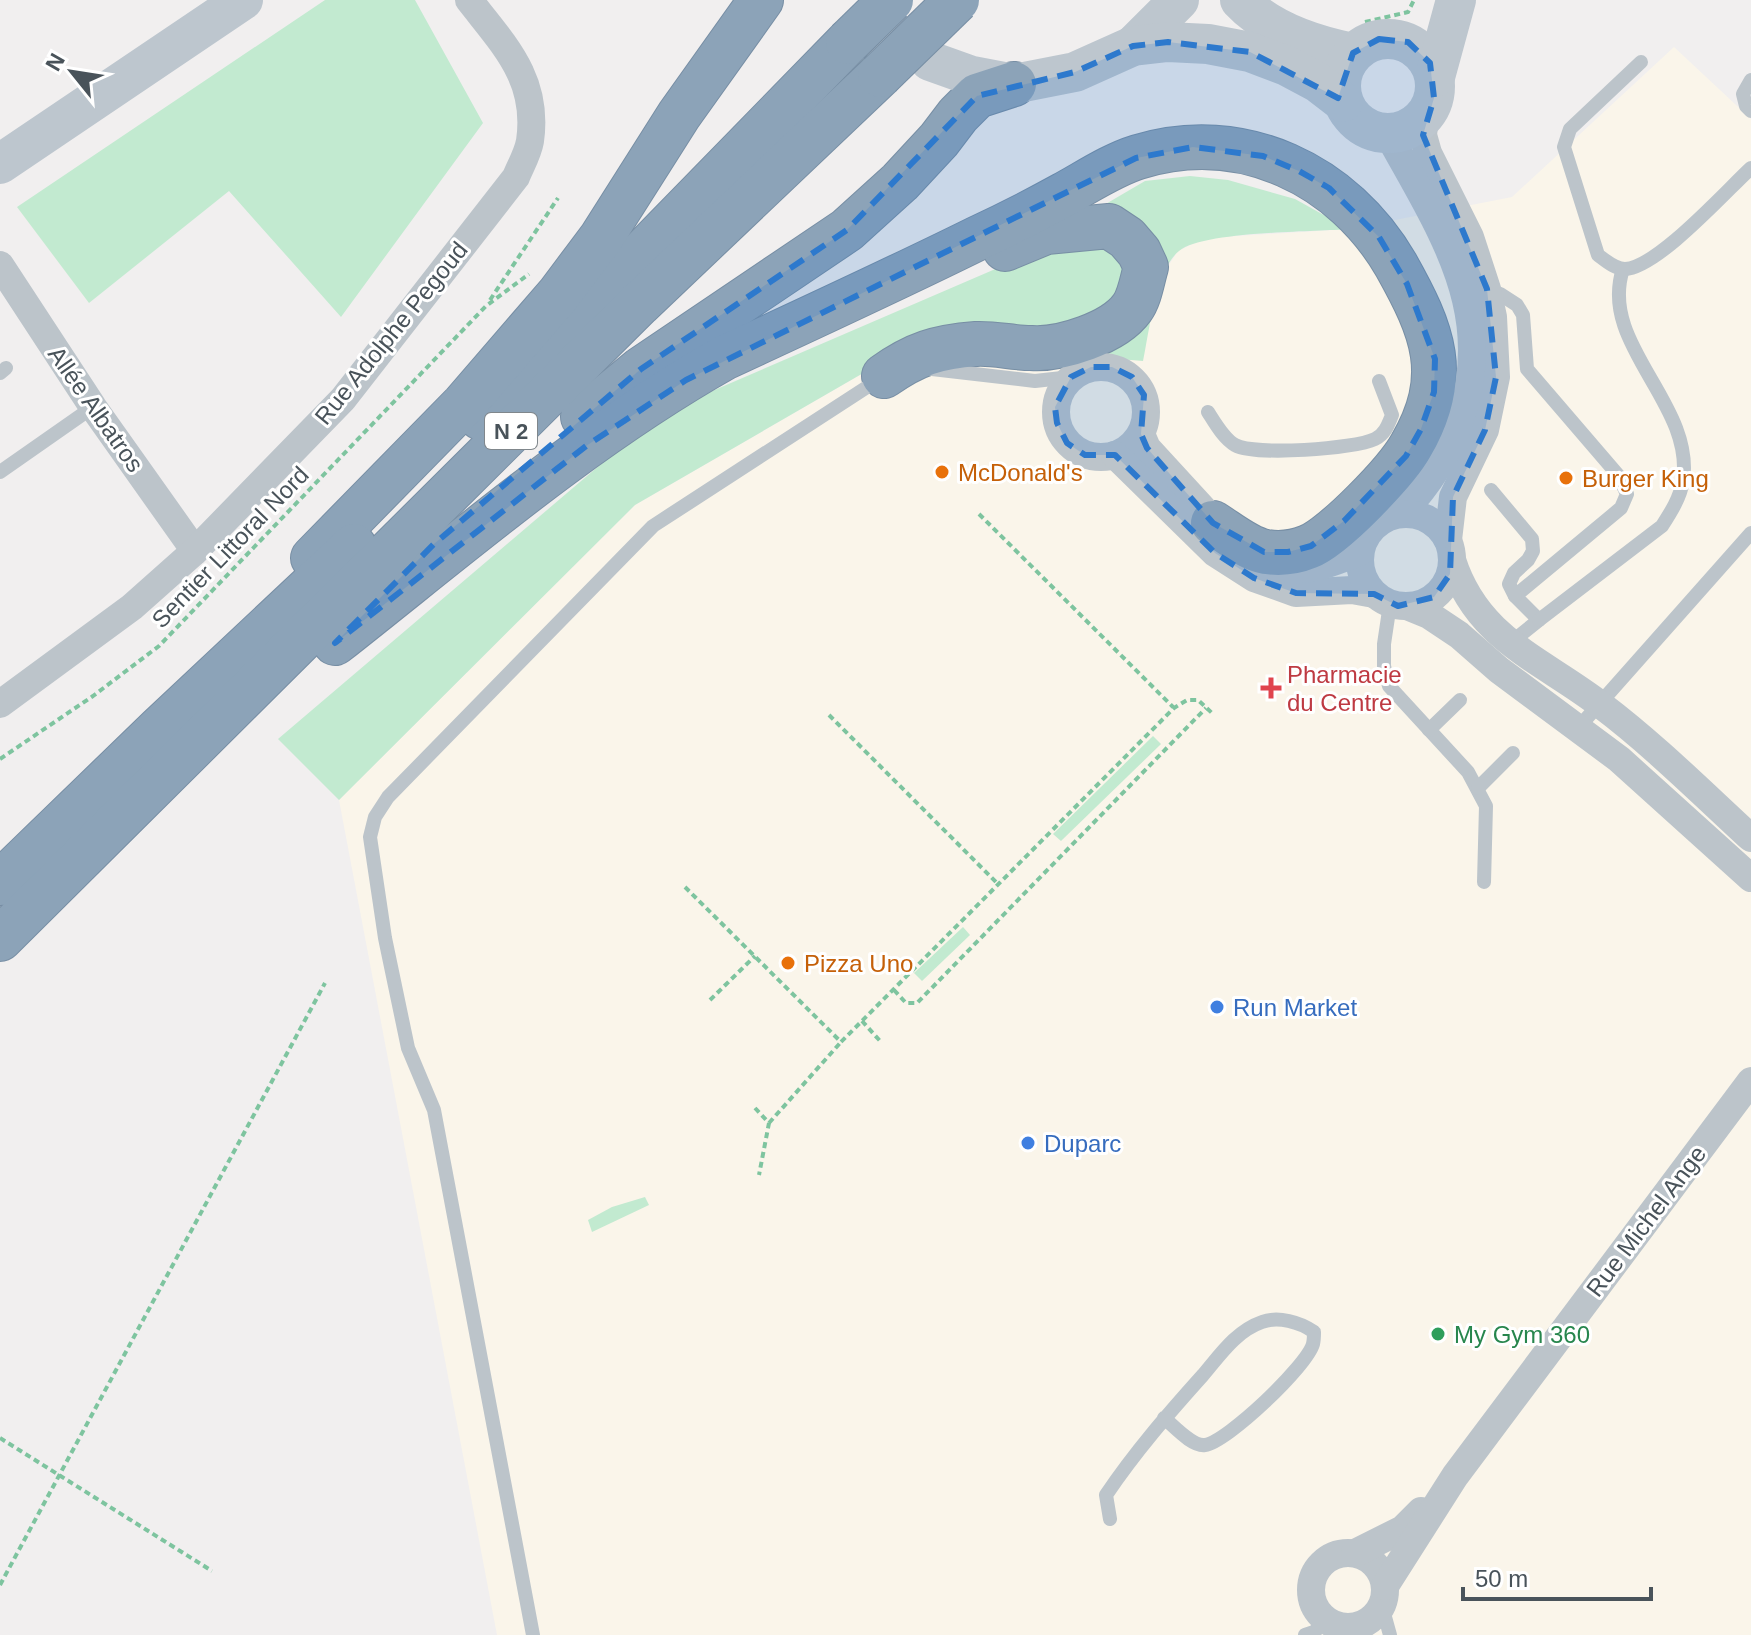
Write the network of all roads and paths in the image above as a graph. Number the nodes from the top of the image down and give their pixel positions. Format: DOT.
graph roads {
  1 [pos="243,0"];
  2 [pos="469,0"];
  3 [pos="761,0"];
  4 [pos="891,0"];
  5 [pos="957,0"];
  6 [pos="1179,0"];
  7 [pos="1240,0"];
  8 [pos="1438,0"];
  9 [pos="1456,0"];
  10 [pos="1393,38"];
  11 [pos="1133,46"];
  12 [pos="1353,53"];
  13 [pos="930,61"];
  14 [pos="1641,62"];
  15 [pos="1435,77"];
  16 [pos="1751,80"];
  17 [pos="1014,84"];
  18 [pos="1343,102"];
  19 [pos="1751,111"];
  20 [pos="1425,116"];
  21 [pos="1388,134"];
  22 [pos="0,164"];
  23 [pos="1751,168"];
  24 [pos="558,198"];
  25 [pos="0,265"];
  26 [pos="1623,269"];
  27 [pos="532,272"];
  28 [pos="891,281"];
  29 [pos="1487,289"];
  30 [pos="486,306"];
  31 [pos="884,376"];
  32 [pos="1071,377"];
  33 [pos="1379,381"];
  34 [pos="93,407"];
  35 [pos="1208,412"];
  36 [pos="1141,434"];
  37 [pos="1115,455"];
  38 [pos="0,472"];
  39 [pos="1491,490"];
  40 [pos="1402,513"];
  41 [pos="979,514"];
  42 [pos="1213,523"];
  43 [pos="1751,533"];
  44 [pos="1450,550"];
  45 [pos="195,551"];
  46 [pos="1360,552"];
  47 [pos="1515,596"];
  48 [pos="1390,601"];
  49 [pos="1539,620"];
  50 [pos="335,643"];
  51 [pos="1499,652"];
  52 [pos="1460,700"];
  53 [pos="0,704"];
  54 [pos="1600,704"];
  55 [pos="1207,707"];
  56 [pos="1174,708"];
  57 [pos="1213,714"];
  58 [pos="829,715"];
  59 [pos="1578,728"];
  60 [pos="159,729"];
  61 [pos="1429,730"];
  62 [pos="1513,753"];
  63 [pos="0,759"];
  64 [pos="1478,788"];
  65 [pos="147,793"];
  66 [pos="1751,838"];
  67 [pos="1751,878"];
  68 [pos="1484,882"];
  69 [pos="0,883"];
  70 [pos="998,884"];
  71 [pos="685,887"];
  72 [pos="0,939"];
  73 [pos="755,956"];
  74 [pos="325,983"];
  75 [pos="894,990"];
  76 [pos="710,1000"];
  77 [pos="862,1021"];
  78 [pos="841,1042"];
  79 [pos="881,1042"];
  80 [pos="1751,1081"];
  81 [pos="755,1108"];
  82 [pos="769,1123"];
  83 [pos="759,1175"];
  84 [pos="1164,1418"];
  85 [pos="0,1438"];
  86 [pos="1455,1476"];
  87 [pos="60,1477"];
  88 [pos="1110,1519"];
  89 [pos="1355,1553"];
  90 [pos="212,1571"];
  91 [pos="0,1585"];
  92 [pos="1384,1596"];
  93 [pos="1335,1630"];
  94 [pos="533,1635"];
  95 [pos="1390,1635"];
  1 -- 22 [label="main road"];
  2 -- 45 [label="street, Rue Adolphe Pegoud"];
  3 -- 60 [label="highway"];
  4 -- 60 [label="highway, N 2, bridge"];
  5 -- 65 [label="highway, N 2, bridge"];
  6 -- 11 [label="main road"];
  7 -- 12 [label="main road"];
  8 -- 10 [label="main road"];
  9 -- 15 [label="main road"];
  10 -- 12 [label="main road"];
  10 -- 15 [label="main road"];
  11 -- 17 [label="main road"];
  11 -- 18 [label="main road"];
  12 -- 18 [label="main road"];
  13 -- 17 [label="main road"];
  14 -- 26 [label="lane"];
  15 -- 20 [label="main road"];
  16 -- 19 [label="lane"];
  17 -- 50 [label="highway"];
  18 -- 21 [label="main road"];
  20 -- 21 [label="main road"];
  20 -- 29 [label="street"];
  21 -- 40 [label="street"];
  23 -- 26 [label="lane"];
  24 -- 30 [label="path"];
  25 -- 34 [label="street, Allée Albatros"];
  26 -- 49 [label="lane"];
  27 -- 30 [label="path, Sentier Littoral Nord"];
  28 -- 31 [label="highway"];
  28 -- 42 [label="highway"];
  28 -- 50 [label="highway"];
  29 -- 44 [label="street"];
  29 -- 47 [label="lane"];
  30 -- 63 [label="path, Sentier Littoral Nord"];
  31 -- 32 [label="lane"];
  31 -- 94 [label="lane"];
  32 -- 36 [label="street"];
  32 -- 37 [label="street"];
  33 -- 35 [label="lane"];
  34 -- 38 [label="lane"];
  34 -- 45 [label="street, Allée Albatros"];
  36 -- 37 [label="street"];
  36 -- 42 [label="street"];
  37 -- 48 [label="street"];
  39 -- 47 [label="lane"];
  40 -- 44 [label="street"];
  40 -- 46 [label="street"];
  41 -- 56 [label="path"];
  42 -- 46 [label="street"];
  43 -- 54 [label="lane"];
  44 -- 48 [label="street"];
  44 -- 51 [label="street"];
  45 -- 53 [label="street, Rue Adolphe Pegoud"];
  46 -- 48 [label="street"];
  47 -- 49 [label="lane"];
  48 -- 51 [label="street"];
  48 -- 61 [label="lane"];
  49 -- 51 [label="lane"];
  50 -- 65 [label="highway"];
  51 -- 54 [label="street"];
  51 -- 59 [label="street"];
  52 -- 61 [label="lane"];
  54 -- 59 [label="lane"];
  54 -- 66 [label="street"];
  55 -- 56 [label="path"];
  55 -- 57 [label="path"];
  55 -- 75 [label="path"];
  56 -- 70 [label="path"];
  58 -- 70 [label="path"];
  59 -- 67 [label="street"];
  60 -- 69 [label="highway, N 2"];
  61 -- 64 [label="lane"];
  62 -- 64 [label="lane"];
  64 -- 68 [label="lane"];
  65 -- 72 [label="highway, N 2"];
  70 -- 75 [label="path"];
  71 -- 73 [label="path"];
  73 -- 76 [label="path"];
  73 -- 78 [label="path"];
  74 -- 87 [label="path"];
  75 -- 77 [label="path"];
  77 -- 78 [label="path"];
  77 -- 79 [label="path"];
  78 -- 82 [label="path"];
  80 -- 86 [label="street, Rue Michel Ange"];
  81 -- 82 [label="path"];
  82 -- 83 [label="path"];
  84 -- 84 [label="lane"];
  84 -- 88 [label="lane"];
  85 -- 87 [label="path"];
  86 -- 89 [label="street, Rue Michel Ange"];
  86 -- 92 [label="street, Rue Michel Ange"];
  87 -- 90 [label="path"];
  87 -- 91 [label="path"];
  89 -- 92 [label="street"];
  89 -- 93 [label="street, Rue Michel Ange"];
  92 -- 93 [label="street, Rue Michel Ange"];
  92 -- 95 [label="lane"];
}
